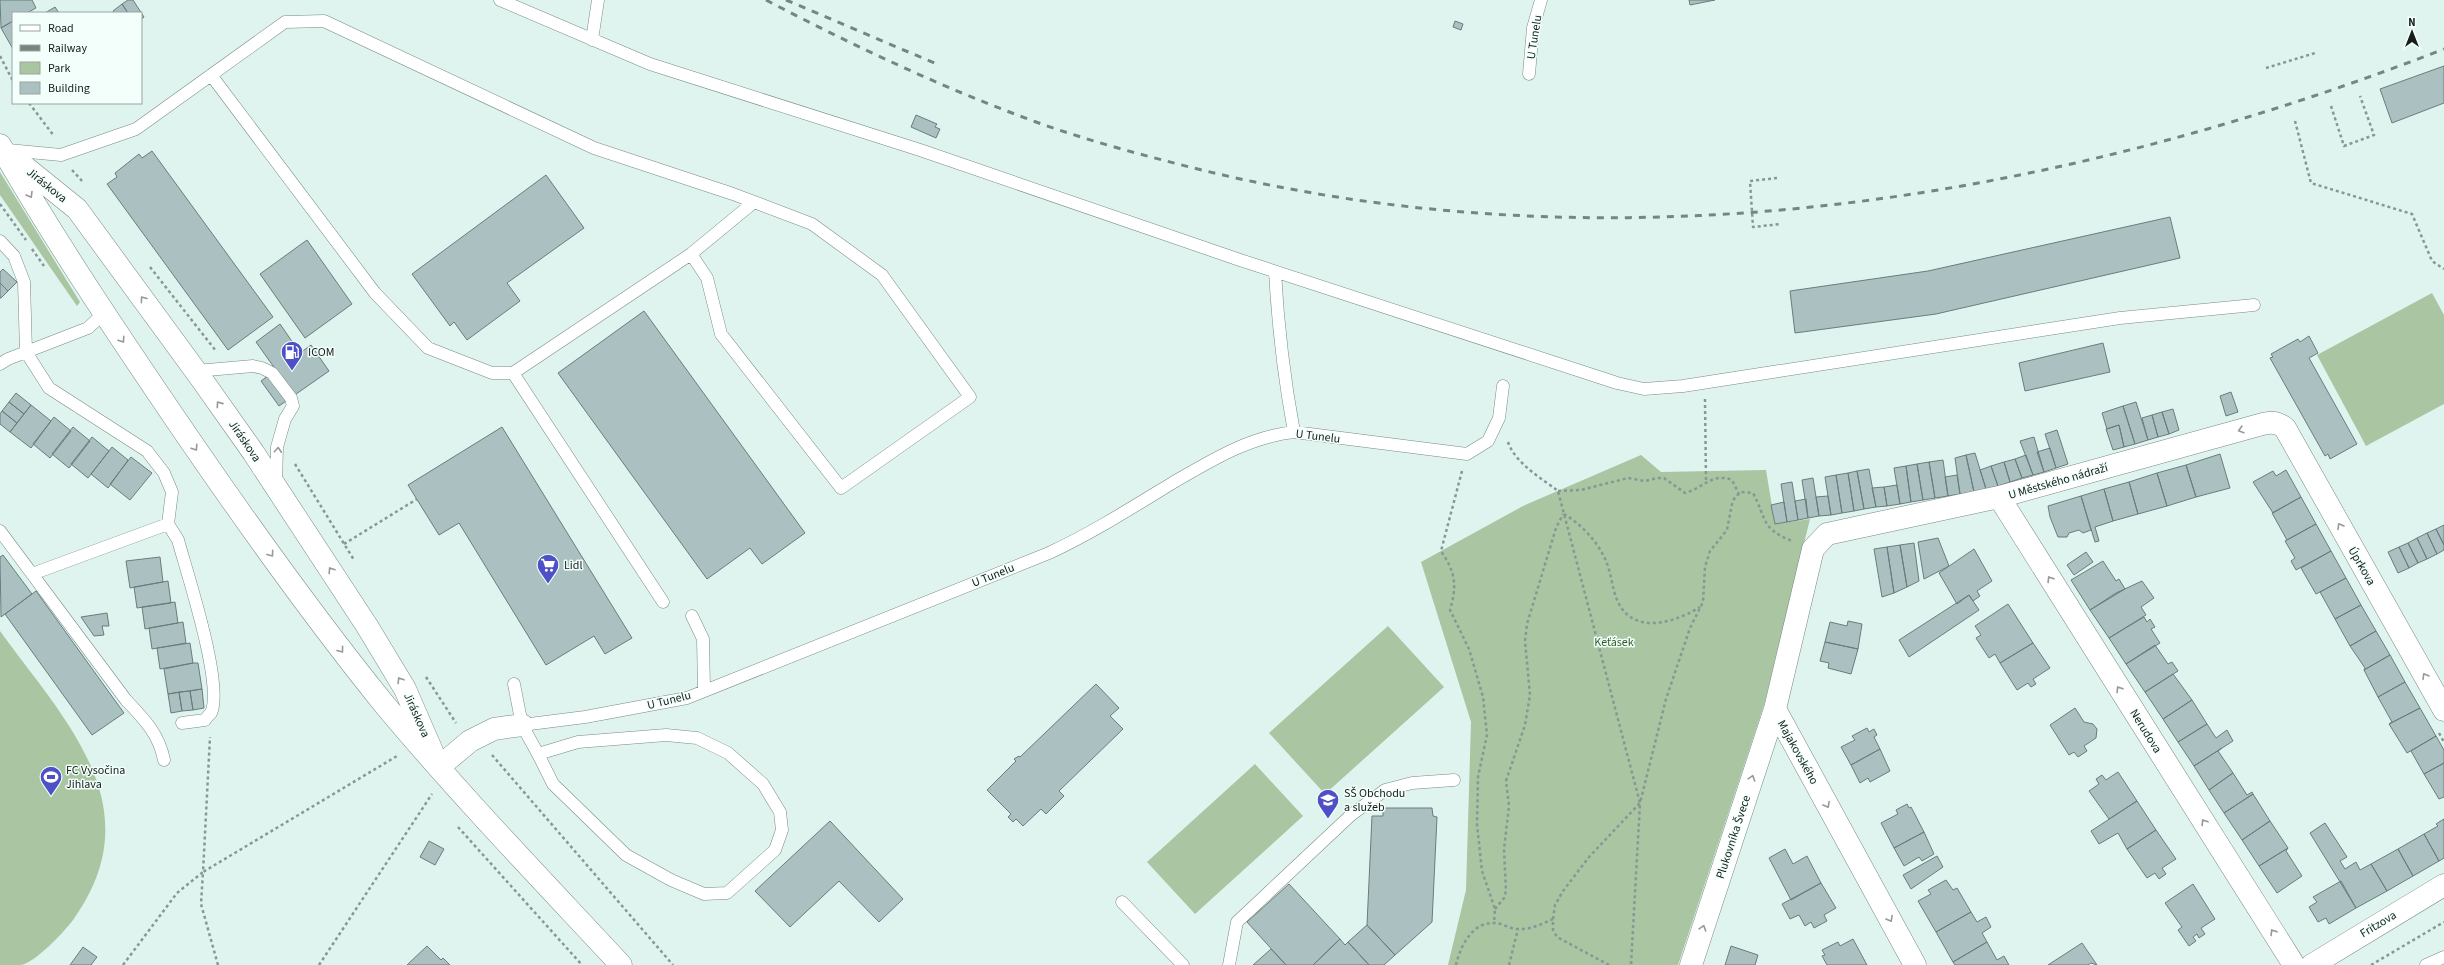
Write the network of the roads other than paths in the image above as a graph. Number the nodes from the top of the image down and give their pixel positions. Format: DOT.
graph roads {
  1 [pos="500,0"];
  2 [pos="598,0"];
  3 [pos="1541,0"];
  4 [pos="592,40"];
  5 [pos="1529,74"];
  6 [pos="211,75"];
  7 [pos="1,147"];
  8 [pos="754,202"];
  9 [pos="0,241"];
  10 [pos="691,254"];
  11 [pos="1275,272"];
  12 [pos="2254,306"];
  13 [pos="104,313"];
  14 [pos="26,352"];
  15 [pos="0,364"];
  16 [pos="196,371"];
  17 [pos="513,373"];
  18 [pos="1504,386"];
  19 [pos="2279,423"];
  20 [pos="1294,432"];
  21 [pos="276,488"];
  22 [pos="1999,497"];
  23 [pos="168,524"];
  24 [pos="0,532"];
  25 [pos="1835,532"];
  26 [pos="32,574"];
  27 [pos="663,602"];
  28 [pos="692,616"];
  29 [pos="514,684"];
  30 [pos="704,689"];
  31 [pos="1775,709"];
  32 [pos="2440,719"];
  33 [pos="182,723"];
  34 [pos="522,725"];
  35 [pos="538,754"];
  36 [pos="164,760"];
  37 [pos="446,774"];
  38 [pos="1454,780"];
  39 [pos="2444,885"];
  40 [pos="1122,902"];
  41 [pos="2444,956"];
  42 [pos="621,965"];
  43 [pos="1183,965"];
  44 [pos="1229,965"];
  45 [pos="1691,965"];
  46 [pos="1915,965"];
  47 [pos="2294,965"];
  48 [pos="2312,965"];
  49 [pos="2426,965"];
  1 -- 4 [label="lane"];
  2 -- 4 [label="lane"];
  3 -- 5 [label="lane, U Tunelu"];
  4 -- 11 [label="lane"];
  6 -- 7 [label="lane"];
  6 -- 8 [label="lane"];
  6 -- 17 [label="lane"];
  7 -- 13 [label="street, Jiráskova, one-way"];
  16 -- 7 [label="street, Jiráskova, one-way"];
  8 -- 10 [label="lane"];
  8 -- 10 [label="lane"];
  9 -- 14 [label="lane"];
  10 -- 17 [label="lane"];
  11 -- 12 [label="lane"];
  11 -- 20 [label="lane"];
  13 -- 14 [label="lane"];
  13 -- 37 [label="street, Jiráskova, one-way"];
  14 -- 15 [label="lane"];
  14 -- 23 [label="lane"];
  21 -- 16 [label="street, Jiráskova, one-way"];
  21 -- 16 [label="lane, one-way"];
  17 -- 27 [label="lane"];
  18 -- 20 [label="lane, U Tunelu"];
  19 -- 22 [label="street, U Městského nádraží, one-way"];
  32 -- 19 [label="street, Úprkova, one-way"];
  20 -- 30 [label="lane, U Tunelu"];
  37 -- 21 [label="street, Jiráskova, one-way"];
  22 -- 25 [label="street, U Městského nádraží"];
  47 -- 22 [label="street, Nerudova, one-way"];
  23 -- 26 [label="lane"];
  23 -- 33 [label="lane"];
  24 -- 26 [label="lane"];
  25 -- 31 [label="street, Majakovského"];
  26 -- 36 [label="lane"];
  28 -- 30 [label="lane"];
  29 -- 34 [label="lane"];
  30 -- 34 [label="lane, U Tunelu"];
  45 -- 31 [label="street, Plukovníka Švece, one-way"];
  31 -- 46 [label="street, Majakovského, one-way"];
  34 -- 35 [label="lane"];
  34 -- 37 [label="street, U Tunelu"];
  35 -- 35 [label="lane"];
  37 -- 42 [label="street, Jiráskova"];
  38 -- 44 [label="lane"];
  39 -- 48 [label="street, Fritzova"];
  40 -- 43 [label="lane"];
  41 -- 49 [label="lane"];
}
